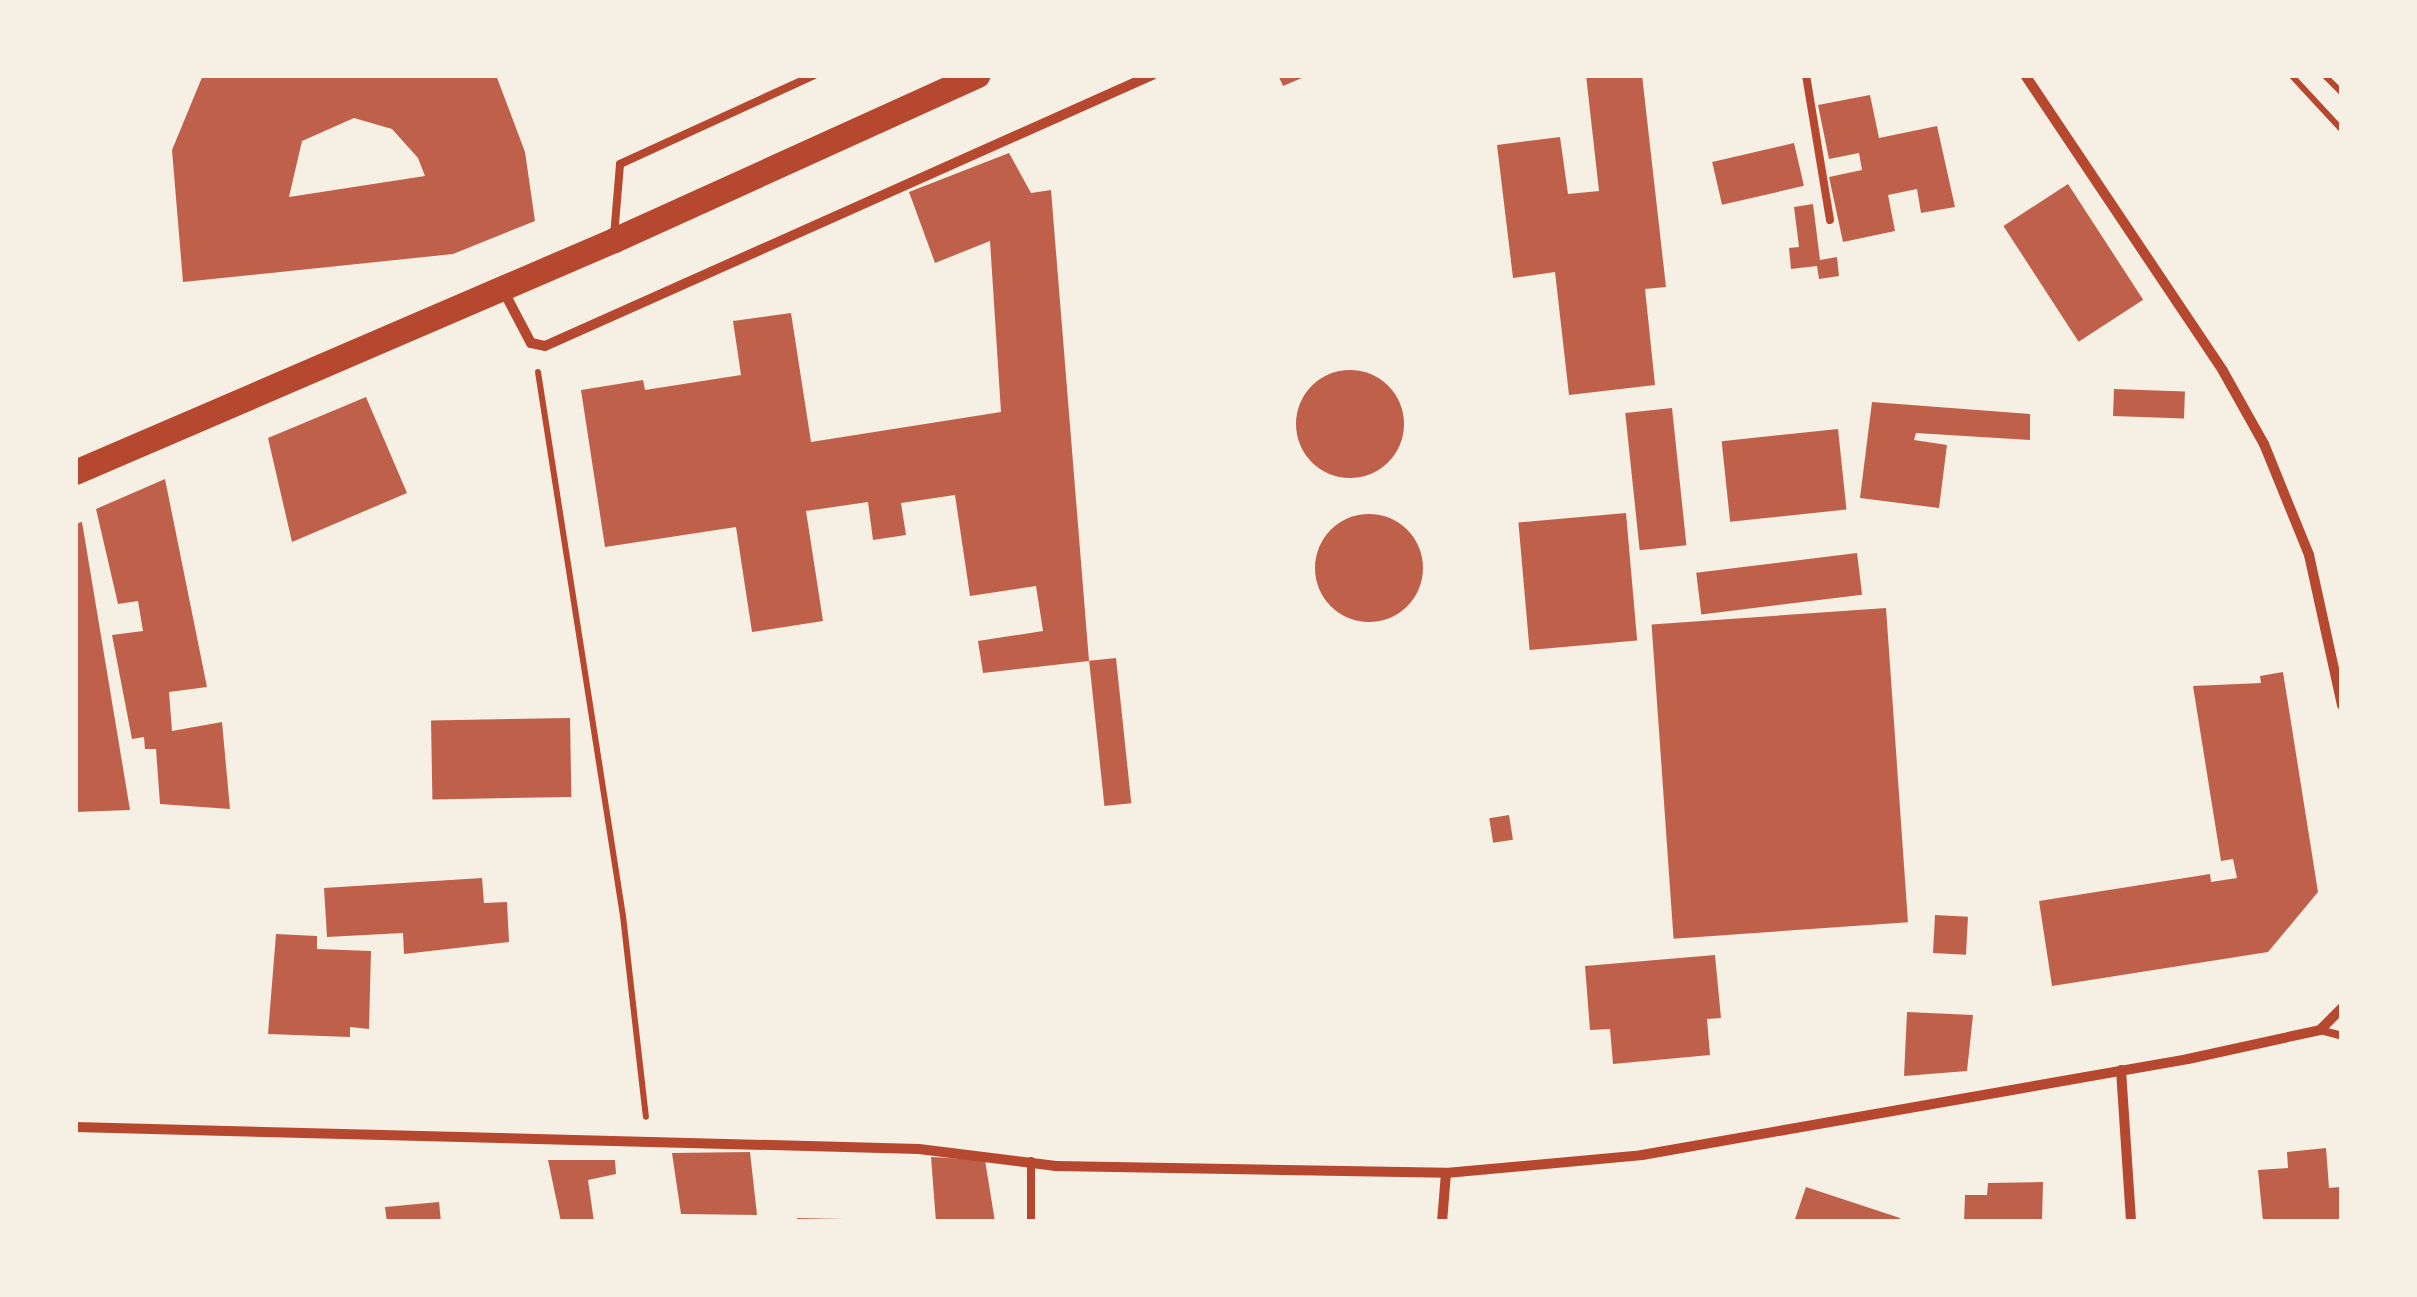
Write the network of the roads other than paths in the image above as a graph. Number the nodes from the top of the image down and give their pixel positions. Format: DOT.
graph roads {
  1 [pos="814,75"];
  2 [pos="977,75"];
  3 [pos="1152,75"];
  4 [pos="1806,75"];
  5 [pos="2025,75"];
  6 [pos="1830,220"];
  7 [pos="614,240"];
  8 [pos="502,288"];
  9 [pos="75,472"];
  10 [pos="2342,705"];
  11 [pos="2342,1008"];
  12 [pos="2320,1030"];
  13 [pos="2342,1036"];
  14 [pos="2121,1070"];
  15 [pos="75,1128"];
  16 [pos="1031,1161"];
  17 [pos="1446,1173"];
  18 [pos="1031,1222"];
  19 [pos="1442,1222"];
  20 [pos="2131,1222"];
  1 -- 7 [label="lane"];
  2 -- 7 [label="main road"];
  3 -- 8 [label="street"];
  4 -- 6 [label="lane"];
  5 -- 10 [label="street"];
  7 -- 8 [label="main road"];
  8 -- 9 [label="main road"];
  11 -- 12 [label="street"];
  12 -- 13 [label="lane"];
  12 -- 14 [label="street"];
  14 -- 17 [label="street"];
  14 -- 20 [label="street"];
  15 -- 16 [label="street"];
  16 -- 17 [label="street"];
  16 -- 18 [label="lane"];
  17 -- 19 [label="street"];
}
